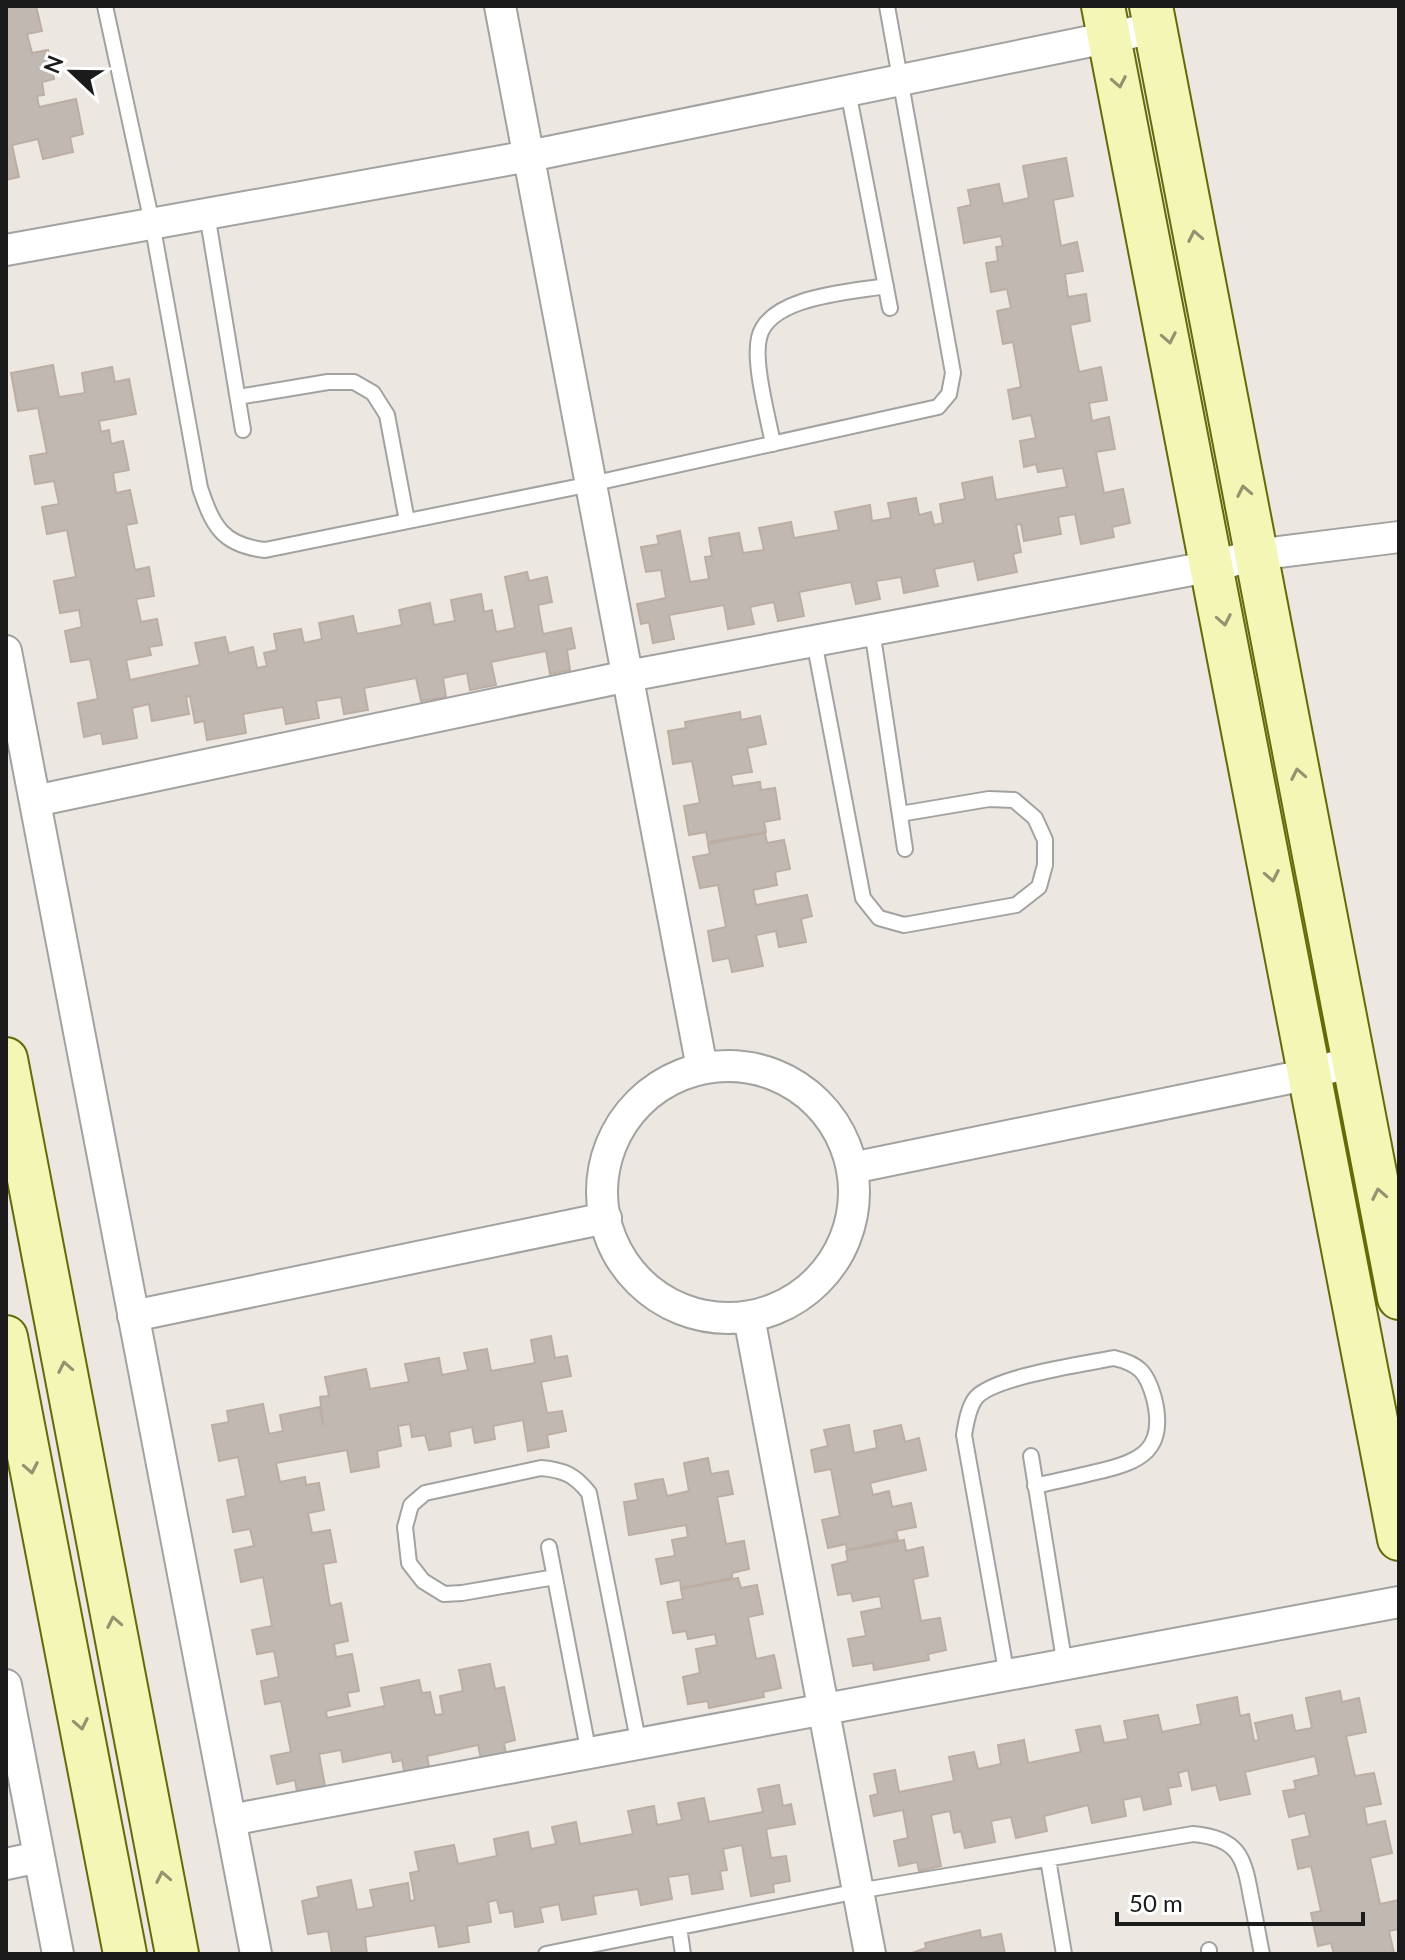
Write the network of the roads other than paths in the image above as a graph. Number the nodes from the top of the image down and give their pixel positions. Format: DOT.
graph roads {
  1 [pos="105,6"];
  2 [pos="500,6"];
  3 [pos="887,6"];
  4 [pos="1153,17"];
  5 [pos="1107,21"];
  6 [pos="900,80"];
  7 [pos="848,91"];
  8 [pos="529,156"];
  9 [pos="207,214"];
  10 [pos="152,223"];
  11 [pos="6,250"];
  12 [pos="886,286"];
  13 [pos="890,308"];
  14 [pos="238,397"];
  15 [pos="243,430"];
  16 [pos="773,444"];
  17 [pos="591,484"];
  18 [pos="407,521"];
  19 [pos="1399,537"];
  20 [pos="1256,555"];
  21 [pos="1213,566"];
  22 [pos="872,630"];
  23 [pos="814,641"];
  24 [pos="6,651"];
  25 [pos="628,676"];
  26 [pos="35,801"];
  27 [pos="900,814"];
  28 [pos="905,849"];
  29 [pos="6,1059"];
  30 [pos="1353,1061"];
  31 [pos="702,1068"];
  32 [pos="1310,1074"];
  33 [pos="852,1168"];
  34 [pos="606,1218"];
  35 [pos="1399,1298"];
  36 [pos="133,1316"];
  37 [pos="749,1317"];
  38 [pos="6,1337"];
  39 [pos="1031,1456"];
  40 [pos="1035,1486"];
  41 [pos="1399,1539"];
  42 [pos="549,1547"];
  43 [pos="555,1577"];
  44 [pos="1399,1602"];
  45 [pos="1065,1666"];
  46 [pos="1008,1676"];
  47 [pos="6,1685"];
  48 [pos="824,1711"];
  49 [pos="639,1745"];
  50 [pos="589,1754"];
  51 [pos="230,1820"];
  52 [pos="39,1857"];
  53 [pos="1048,1859"];
  54 [pos="6,1864"];
  55 [pos="858,1891"];
  56 [pos="679,1927"];
  57 [pos="58,1954"];
  58 [pos="125,1954"];
  59 [pos="177,1954"];
  60 [pos="256,1954"];
  61 [pos="546,1954"];
  62 [pos="683,1954"];
  63 [pos="870,1954"];
  64 [pos="1064,1954"];
  65 [pos="1262,1954"];
  1 -- 10 [label="lane"];
  2 -- 8 [label="street"];
  3 -- 6 [label="lane"];
  4 -- 5 [label="street"];
  20 -- 4 [label="street, one-way"];
  5 -- 6 [label="street"];
  5 -- 21 [label="street, one-way"];
  6 -- 7 [label="street"];
  6 -- 16 [label="lane"];
  7 -- 8 [label="street"];
  7 -- 12 [label="lane"];
  8 -- 9 [label="street"];
  8 -- 17 [label="street"];
  9 -- 10 [label="street"];
  9 -- 14 [label="lane"];
  10 -- 11 [label="street"];
  10 -- 18 [label="lane"];
  12 -- 13 [label="lane"];
  12 -- 16 [label="lane"];
  14 -- 15 [label="lane"];
  14 -- 18 [label="lane"];
  16 -- 17 [label="lane"];
  17 -- 18 [label="lane"];
  17 -- 25 [label="street"];
  19 -- 20 [label="street"];
  20 -- 21 [label="street"];
  30 -- 20 [label="street, one-way"];
  21 -- 22 [label="street"];
  21 -- 32 [label="street, one-way"];
  22 -- 23 [label="street"];
  22 -- 27 [label="lane"];
  23 -- 25 [label="street"];
  23 -- 27 [label="lane"];
  24 -- 26 [label="street"];
  25 -- 26 [label="street"];
  25 -- 31 [label="street"];
  26 -- 36 [label="street"];
  27 -- 28 [label="lane"];
  59 -- 29 [label="street, one-way"];
  30 -- 32 [label="street"];
  35 -- 30 [label="street, one-way"];
  31 -- 33 [label="street"];
  31 -- 34 [label="street"];
  32 -- 33 [label="street"];
  32 -- 41 [label="street"];
  33 -- 37 [label="street"];
  34 -- 36 [label="street"];
  34 -- 37 [label="street"];
  36 -- 51 [label="street"];
  37 -- 48 [label="street"];
  38 -- 58 [label="street, one-way"];
  39 -- 40 [label="lane"];
  40 -- 45 [label="lane"];
  40 -- 46 [label="lane"];
  42 -- 43 [label="lane"];
  43 -- 49 [label="lane"];
  43 -- 50 [label="lane"];
  44 -- 45 [label="street"];
  45 -- 46 [label="street"];
  46 -- 48 [label="street"];
  47 -- 52 [label="street"];
  48 -- 49 [label="street"];
  48 -- 55 [label="street"];
  49 -- 50 [label="street"];
  50 -- 51 [label="street"];
  51 -- 60 [label="street"];
  52 -- 54 [label="street"];
  52 -- 57 [label="street"];
  53 -- 55 [label="lane"];
  53 -- 64 [label="lane"];
  53 -- 65 [label="lane"];
  55 -- 56 [label="lane"];
  55 -- 63 [label="street"];
  56 -- 61 [label="lane"];
  56 -- 62 [label="lane"];
}
